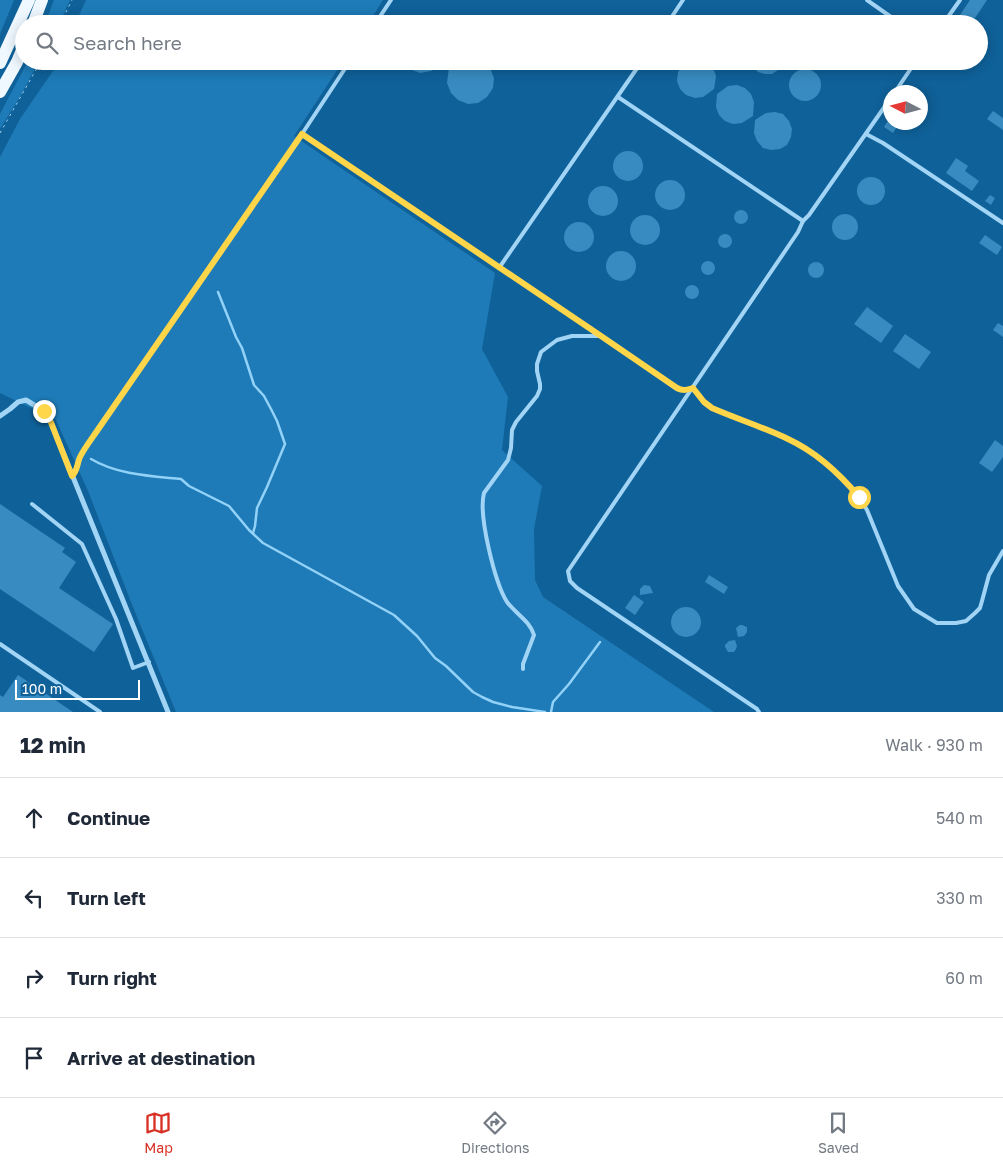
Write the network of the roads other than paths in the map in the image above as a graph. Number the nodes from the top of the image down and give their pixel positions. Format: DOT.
graph roads {
  1 [pos="29,0"];
  2 [pos="42,0"];
  3 [pos="391,0"];
  4 [pos="683,0"];
  5 [pos="867,0"];
  6 [pos="960,0"];
  7 [pos="22,15"];
  8 [pos="36,15"];
  9 [pos="381,15"];
  10 [pos="673,15"];
  11 [pos="888,15"];
  12 [pos="949,15"];
  13 [pos="15,30"];
  14 [pos="0,63"];
  15 [pos="15,66"];
  16 [pos="344,70"];
  17 [pos="636,70"];
  18 [pos="910,70"];
  19 [pos="900,85"];
  20 [pos="0,92"];
  21 [pos="618,97"];
  22 [pos="883,109"];
  23 [pos="302,134"];
  24 [pos="866,134"];
  25 [pos="803,221"];
  26 [pos="1003,223"];
  27 [pos="499,268"];
  28 [pos="601,336"];
  29 [pos="693,388"];
  30 [pos="0,416"];
  31 [pos="72,476"];
  32 [pos="32,504"];
  33 [pos="1003,551"];
  34 [pos="0,644"];
  35 [pos="149,662"];
  36 [pos="523,669"];
  37 [pos="100,712"];
  38 [pos="168,712"];
  39 [pos="759,712"];
  1 -- 7 [label="main road"];
  2 -- 8 [label="main road"];
  3 -- 9 [label="lane"];
  4 -- 10 [label="lane"];
  5 -- 11 [label="lane"];
  6 -- 12 [label="lane"];
  13 -- 14 [label="main road"];
  15 -- 20 [label="main road"];
  16 -- 23 [label="lane"];
  17 -- 21 [label="lane"];
  18 -- 19 [label="lane"];
  21 -- 25 [label="lane"];
  21 -- 27 [label="lane"];
  22 -- 24 [label="lane"];
  23 -- 27 [label="lane"];
  23 -- 31 [label="lane"];
  24 -- 25 [label="lane"];
  24 -- 26 [label="lane"];
  25 -- 29 [label="lane"];
  27 -- 28 [label="lane"];
  28 -- 29 [label="lane"];
  28 -- 36 [label="lane"];
  29 -- 33 [label="lane"];
  29 -- 39 [label="lane"];
  30 -- 31 [label="street"];
  31 -- 35 [label="street"];
  32 -- 35 [label="lane"];
  34 -- 37 [label="lane"];
  35 -- 38 [label="street"];
}
